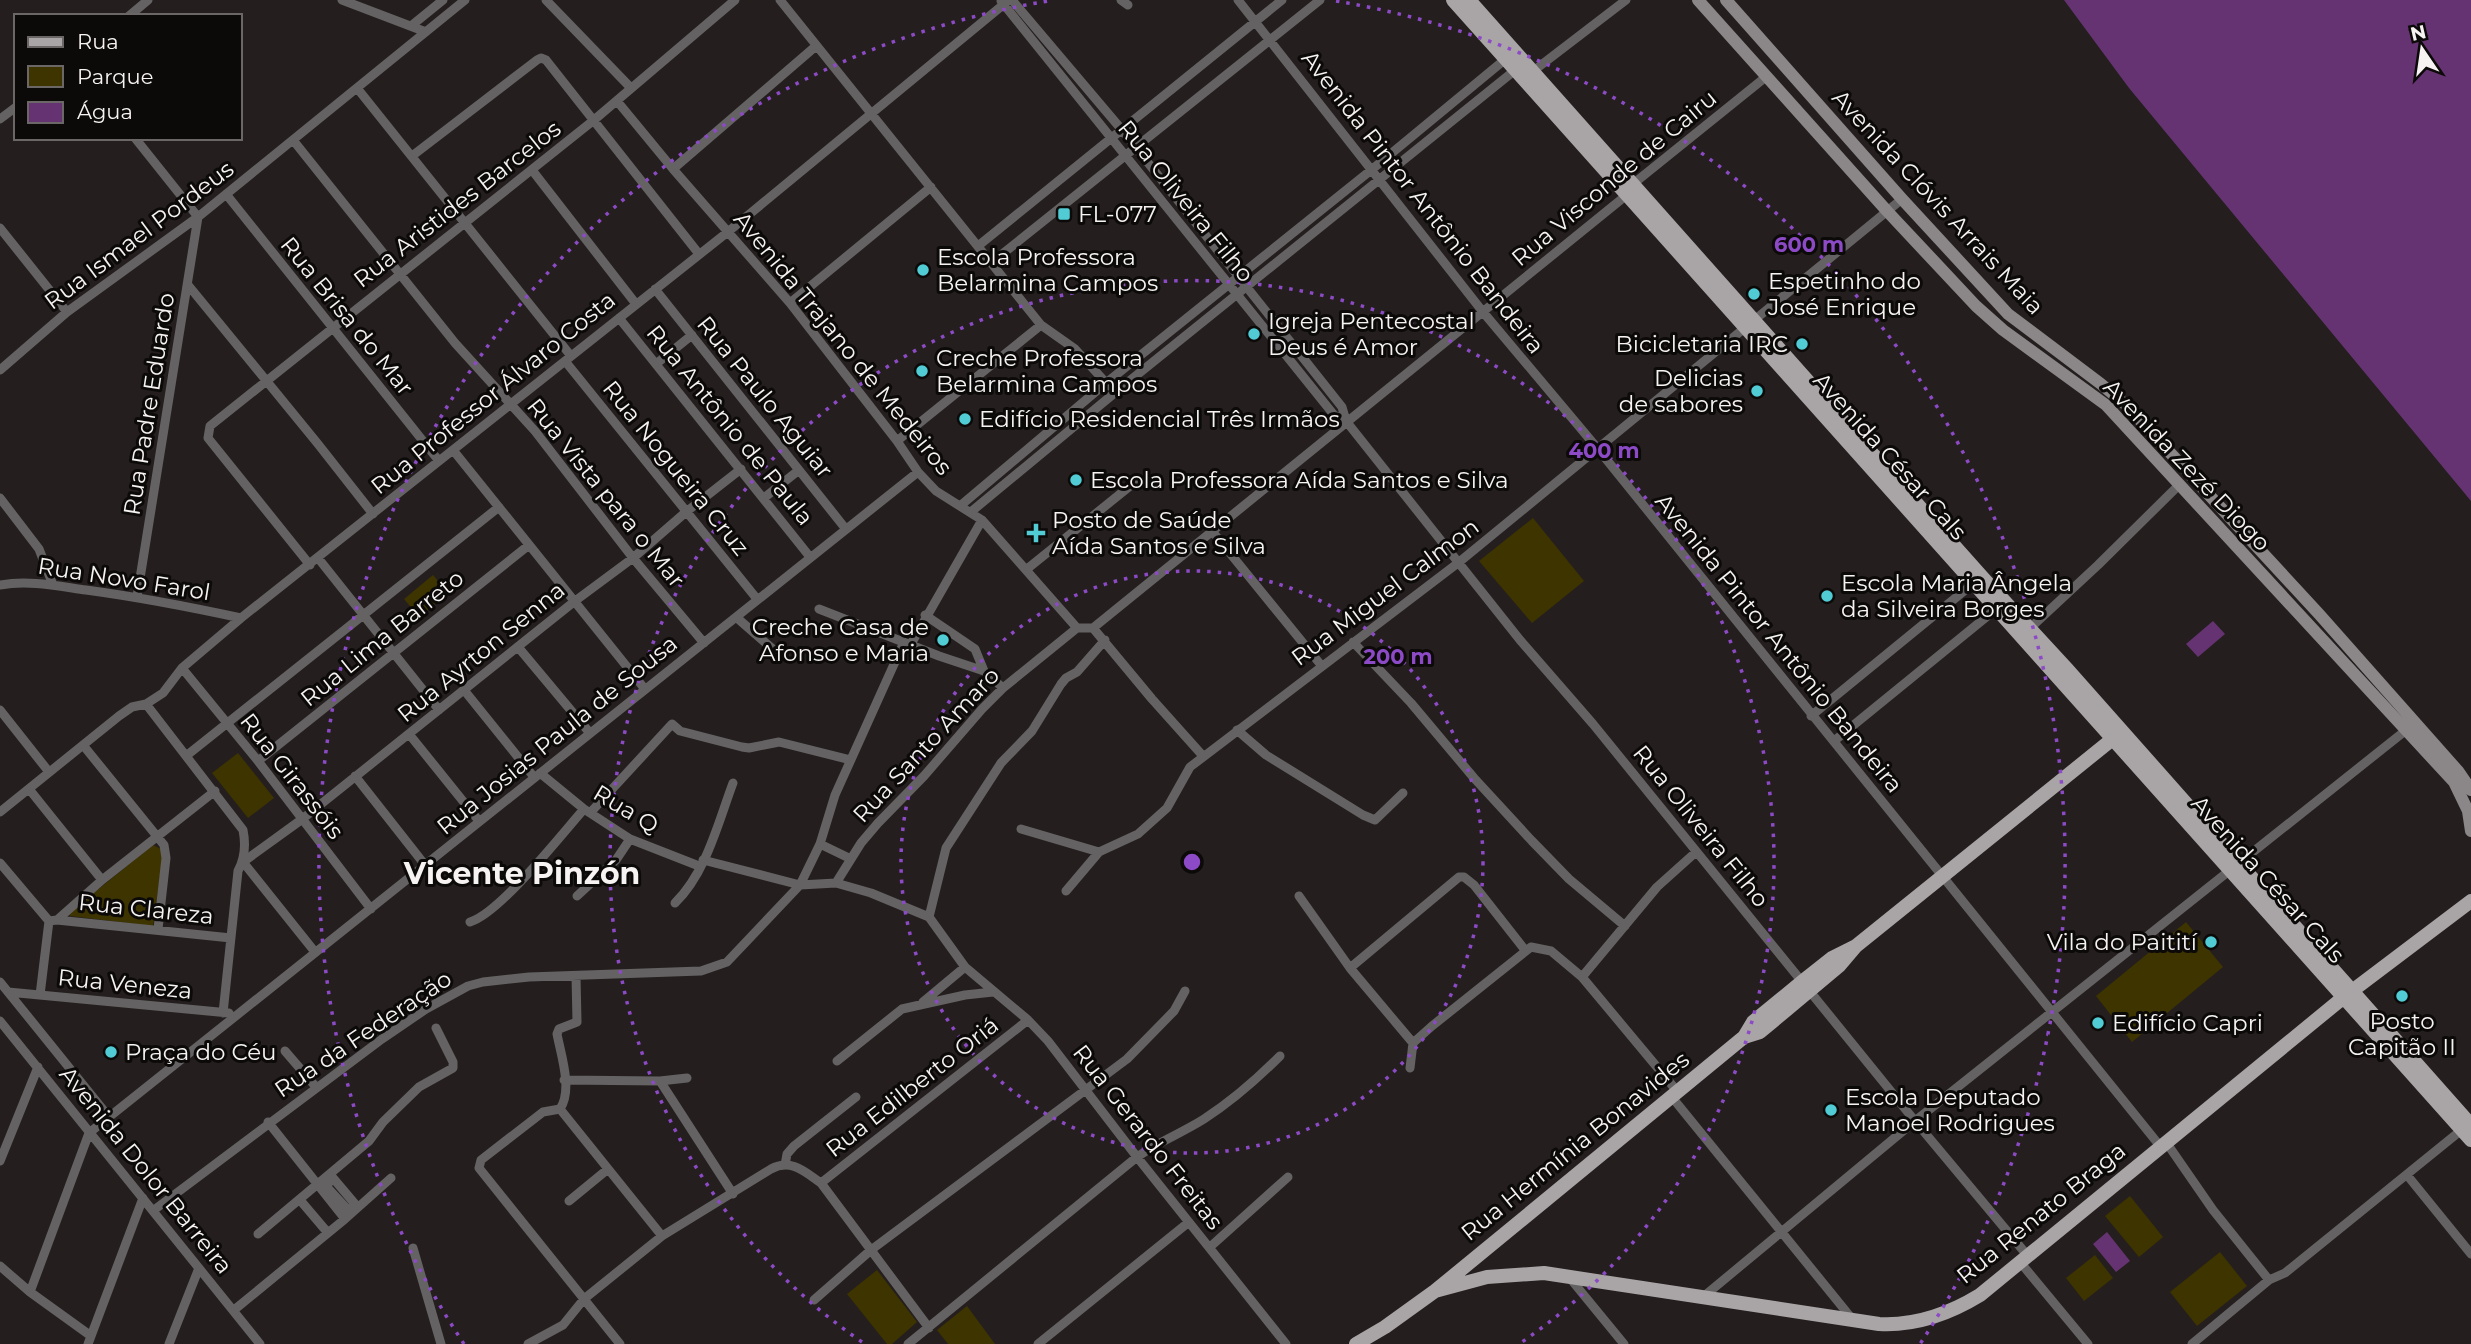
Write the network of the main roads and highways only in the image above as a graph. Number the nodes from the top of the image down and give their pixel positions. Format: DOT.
graph roads {
  1 [pos="1453,0"];
  2 [pos="1469,0"];
  3 [pos="1698,0"];
  4 [pos="1726,0"];
  5 [pos="1519,63"];
  6 [pos="2410,727"];
  7 [pos="2118,734"];
  8 [pos="2471,790"];
  9 [pos="2471,831"];
  10 [pos="2471,901"];
  11 [pos="2348,994"];
  12 [pos="2469,1128"];
  13 [pos="1435,1291"];
  14 [pos="1356,1344"];
  1 -- 5 [label="main road, Avenida César Cals"];
  2 -- 5 [label="main road, Avenida César Cals"];
  3 -- 6 [label="main road, Avenida Zezé Diogo"];
  4 -- 6 [label="main road, Avenida Clóvis Arrais Maia"];
  5 -- 7 [label="main road, Avenida César Cals"];
  6 -- 8 [label="main road, Avenida Clóvis Arrais Maia"];
  6 -- 9 [label="main road, Avenida Zezé Diogo"];
  7 -- 11 [label="main road, Avenida César Cals"];
  7 -- 13 [label="main road, Rua Hermínia Bonavides"];
  10 -- 11 [label="main road, Rua Renato Braga"];
  11 -- 12 [label="main road, Avenida César Cals"];
  11 -- 13 [label="main road, Rua Renato Braga"];
  13 -- 14 [label="main road, Rua Hermínia Bonavides"];
}
